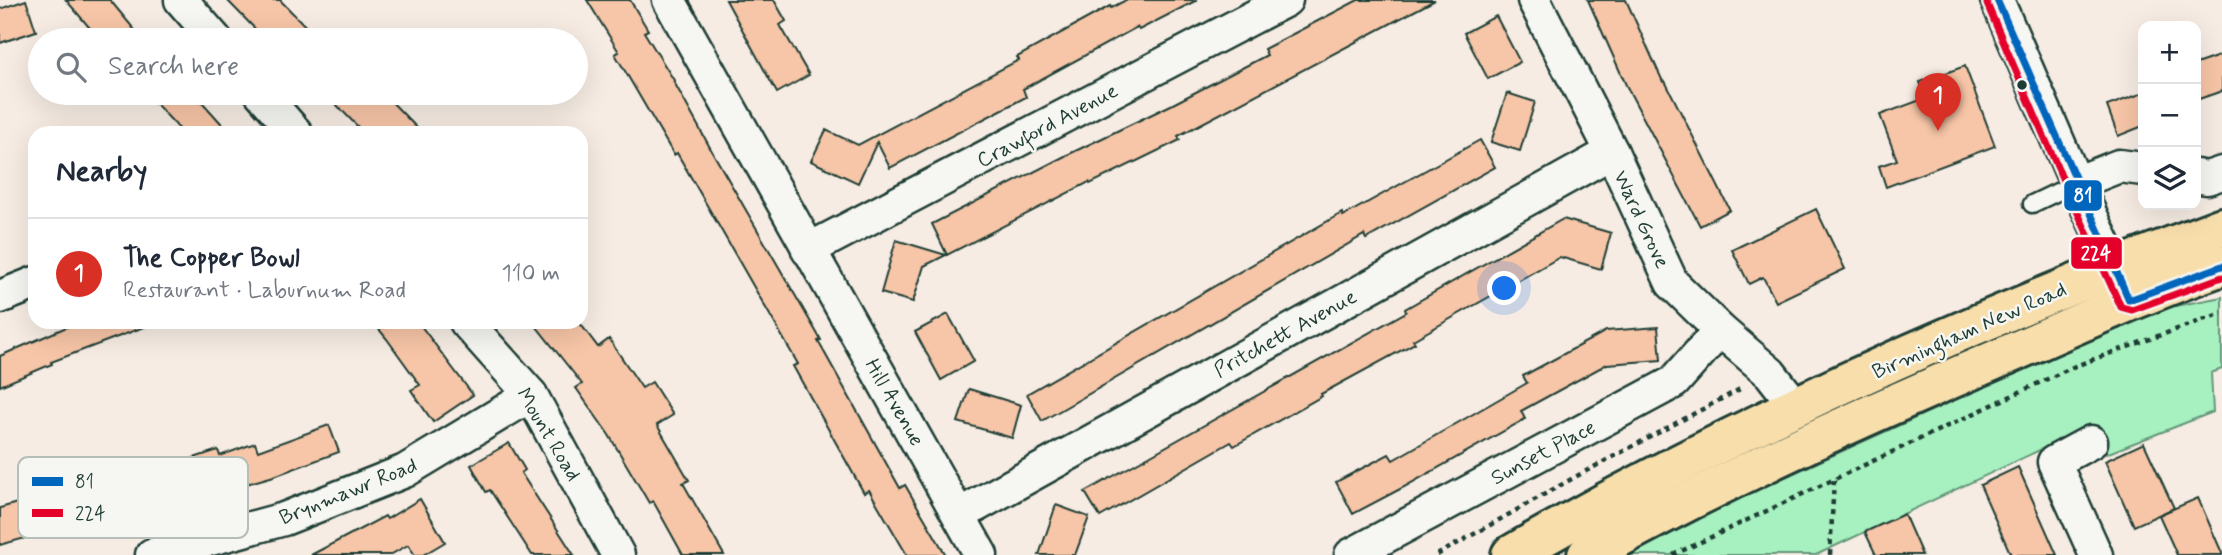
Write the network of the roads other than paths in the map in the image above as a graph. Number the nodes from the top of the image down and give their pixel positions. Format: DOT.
graph roads {
  1 [pos="181,0"];
  2 [pos="669,0"];
  3 [pos="1286,0"];
  4 [pos="1534,0"];
  5 [pos="1997,0"];
  6 [pos="206,28"];
  7 [pos="272,105"];
  8 [pos="290,126"];
  9 [pos="1612,152"];
  10 [pos="2138,168"];
  11 [pos="2222,173"];
  12 [pos="2201,177"];
  13 [pos="2076,183"];
  14 [pos="2032,204"];
  15 [pos="2222,227"];
  16 [pos="808,250"];
  17 [pos="2222,266"];
  18 [pos="2122,283"];
  19 [pos="28,286"];
  20 [pos="0,297"];
  21 [pos="472,329"];
  22 [pos="1720,330"];
  23 [pos="531,396"];
  24 [pos="1795,405"];
  25 [pos="1811,440"];
  26 [pos="2091,442"];
  27 [pos="959,515"];
  28 [pos="248,529"];
  29 [pos="214,538"];
  30 [pos="152,555"];
  31 [pos="618,555"];
  32 [pos="981,555"];
  33 [pos="1351,555"];
  34 [pos="1511,555"];
  35 [pos="1587,555"];
  36 [pos="2095,555"];
  1 -- 6 [label="street"];
  2 -- 16 [label="street, Hill Avenue"];
  3 -- 16 [label="street, Crawford Avenue"];
  4 -- 9 [label="street, Ward Grove"];
  5 -- 13 [label="street"];
  7 -- 8 [label="street"];
  9 -- 22 [label="street, Ward Grove"];
  9 -- 27 [label="street, Pritchett Avenue"];
  10 -- 13 [label="street"];
  11 -- 12 [label="street"];
  13 -- 14 [label="lane"];
  13 -- 18 [label="street"];
  15 -- 18 [label="highway, Birmingham New Road"];
  16 -- 27 [label="street, Hill Avenue"];
  17 -- 18 [label="highway, Birmingham New Road"];
  18 -- 24 [label="highway, Birmingham New Road"];
  18 -- 25 [label="highway, Birmingham New Road"];
  19 -- 20 [label="street"];
  21 -- 23 [label="street, Mount Road"];
  22 -- 24 [label="street, Ward Grove"];
  22 -- 33 [label="street, Sunset Place"];
  23 -- 28 [label="street, Brynmawr Road"];
  23 -- 31 [label="street, Mount Road"];
  24 -- 25 [label="highway"];
  24 -- 34 [label="highway, Birmingham New Road"];
  25 -- 35 [label="highway, Birmingham New Road"];
  26 -- 36 [label="street"];
  27 -- 32 [label="street, Hill Avenue"];
  29 -- 30 [label="street, Brynmawr Road"];
}
